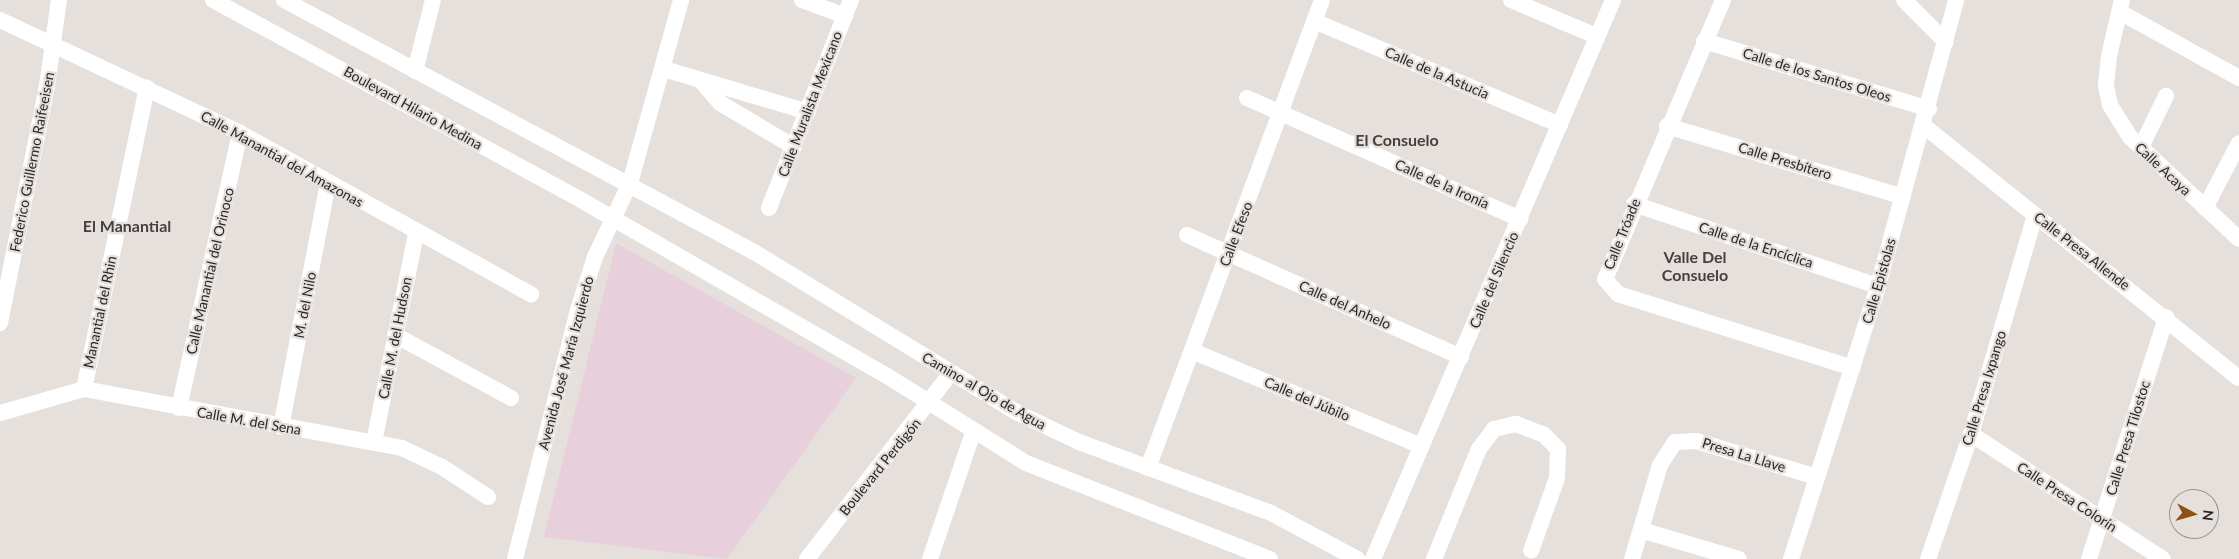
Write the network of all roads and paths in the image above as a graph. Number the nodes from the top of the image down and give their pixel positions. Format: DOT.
graph roads {
  1 [pos="59,0"];
  2 [pos="213,0"];
  3 [pos="284,0"];
  4 [pos="433,0"];
  5 [pos="681,0"];
  6 [pos="802,0"];
  7 [pos="851,0"];
  8 [pos="1322,0"];
  9 [pos="1512,0"];
  10 [pos="1612,0"];
  11 [pos="1723,0"];
  12 [pos="1904,0"];
  13 [pos="1956,0"];
  14 [pos="2121,6"];
  15 [pos="845,16"];
  16 [pos="0,20"];
  17 [pos="1314,21"];
  18 [pos="1596,36"];
  19 [pos="1704,41"];
  20 [pos="1946,42"];
  21 [pos="54,44"];
  22 [pos="664,69"];
  23 [pos="416,72"];
  24 [pos="2239,78"];
  25 [pos="702,82"];
  26 [pos="147,88"];
  27 [pos="2166,96"];
  28 [pos="1247,98"];
  29 [pos="1929,109"];
  30 [pos="808,112"];
  31 [pos="1281,113"];
  32 [pos="1560,125"];
  33 [pos="1667,126"];
  34 [pos="1924,126"];
  35 [pos="240,133"];
  36 [pos="2239,143"];
  37 [pos="794,147"];
  38 [pos="2141,147"];
  39 [pos="328,183"];
  40 [pos="630,183"];
  41 [pos="1903,197"];
  42 [pos="1634,204"];
  43 [pos="769,208"];
  44 [pos="2205,208"];
  45 [pos="2035,215"];
  46 [pos="612,218"];
  47 [pos="1520,219"];
  48 [pos="416,234"];
  49 [pos="1187,236"];
  50 [pos="2239,239"];
  51 [pos="1228,254"];
  52 [pos="1878,286"];
  53 [pos="531,294"];
  54 [pos="2166,318"];
  55 [pos="0,323"];
  56 [pos="395,335"];
  57 [pos="1192,351"];
  58 [pos="1461,357"];
  59 [pos="1853,368"];
  60 [pos="950,374"];
  61 [pos="2239,378"];
  62 [pos="84,389"];
  63 [pos="511,398"];
  64 [pos="931,403"];
  65 [pos="179,408"];
  66 [pos="0,413"];
  67 [pos="281,427"];
  68 [pos="974,430"];
  69 [pos="1971,434"];
  70 [pos="374,442"];
  71 [pos="1421,446"];
  72 [pos="1148,468"];
  73 [pos="1817,477"];
  74 [pos="488,497"];
  75 [pos="2102,520"];
  76 [pos="1640,530"];
  77 [pos="1531,552"];
  78 [pos="1247,555"];
  79 [pos="515,559"];
  80 [pos="807,559"];
  81 [pos="930,559"];
  82 [pos="1270,559"];
  83 [pos="1357,559"];
  84 [pos="1373,559"];
  85 [pos="1434,559"];
  86 [pos="1632,559"];
  87 [pos="1739,559"];
  88 [pos="1791,559"];
  89 [pos="1928,559"];
  90 [pos="2089,559"];
  91 [pos="2163,559"];
  1 -- 21 [label="street, Federico Guillermo Raifeeisen"];
  2 -- 46 [label="street, Boulevard Hilario Medina"];
  3 -- 23 [label="street"];
  4 -- 23 [label="street"];
  5 -- 22 [label="street, Avenida José María Izquierdo"];
  6 -- 15 [label="street"];
  7 -- 15 [label="street, Calle Muralista Mexicano"];
  8 -- 17 [label="street, Calle Efeso"];
  9 -- 18 [label="street"];
  10 -- 18 [label="street, Calle del Silencio"];
  11 -- 19 [label="street, Calle Tróade"];
  12 -- 20 [label="street"];
  13 -- 20 [label="street, Calle Epistolas"];
  14 -- 24 [label="street"];
  14 -- 38 [label="street, Calle Acaya"];
  15 -- 30 [label="street, Calle Muralista Mexicano"];
  16 -- 21 [label="street, Calle Manantial del Amazonas"];
  17 -- 31 [label="street, Calle Efeso"];
  17 -- 32 [label="street, Calle de la Astucia"];
  18 -- 32 [label="street, Calle del Silencio"];
  19 -- 29 [label="street, Calle de los Santos Oleos"];
  19 -- 33 [label="street, Calle Tróade"];
  20 -- 29 [label="street, Calle Epistolas"];
  21 -- 26 [label="street, Calle Manantial del Amazonas"];
  21 -- 55 [label="street, Federico Guillermo Raifeeisen"];
  22 -- 25 [label="street"];
  22 -- 40 [label="street, Avenida José María Izquierdo"];
  23 -- 40 [label="street"];
  25 -- 30 [label="street"];
  25 -- 37 [label="street"];
  26 -- 35 [label="street, Calle Manantial del Amazonas"];
  26 -- 62 [label="street, Manantial del Rhin"];
  27 -- 38 [label="street"];
  28 -- 31 [label="street, Calle de la Ironía"];
  29 -- 34 [label="street, Calle Epistolas"];
  30 -- 37 [label="street, Calle Muralista Mexicano"];
  31 -- 47 [label="street, Calle de la Ironía"];
  31 -- 51 [label="street, Calle Efeso"];
  32 -- 47 [label="street, Calle del Silencio"];
  33 -- 41 [label="street, Calle Presbítero"];
  33 -- 42 [label="street, Calle Tróade"];
  34 -- 41 [label="street, Calle Epistolas"];
  34 -- 45 [label="street, Calle Presa Allende"];
  35 -- 39 [label="street, Calle Manantial del Amazonas"];
  35 -- 65 [label="street, Calle Manantial del Orinoco"];
  36 -- 44 [label="street"];
  37 -- 43 [label="street, Calle Muralista Mexicano"];
  38 -- 44 [label="street, Calle Acaya"];
  39 -- 48 [label="street, Calle Manantial del Amazonas"];
  39 -- 67 [label="street, M. del Nilo"];
  40 -- 46 [label="street, Avenida José María Izquierdo"];
  40 -- 60 [label="street, Camino al Ojo de Agua"];
  41 -- 52 [label="street, Calle Epistolas"];
  42 -- 52 [label="street, Calle de la Encíclica"];
  42 -- 59 [label="street, Calle Tróade"];
  44 -- 50 [label="street, Calle Acaya"];
  45 -- 54 [label="street, Calle Presa Allende"];
  45 -- 69 [label="street, Calle Presa Ixpango"];
  46 -- 64 [label="street"];
  46 -- 79 [label="street, Avenida José María Izquierdo"];
  47 -- 58 [label="street, Calle del Silencio"];
  48 -- 53 [label="street, Calle Manantial del Amazonas"];
  48 -- 56 [label="street, Calle M. del Hudson"];
  49 -- 51 [label="street, Calle del Anhelo"];
  51 -- 57 [label="street, Calle Efeso"];
  51 -- 58 [label="street, Calle del Anhelo"];
  52 -- 59 [label="street, Calle Epistolas"];
  54 -- 61 [label="street, Calle Presa Allende"];
  54 -- 75 [label="street, Calle Presa Tilostoc"];
  56 -- 63 [label="street"];
  56 -- 70 [label="street, Calle M. del Hudson"];
  57 -- 71 [label="street, Calle del Júbilo"];
  57 -- 72 [label="street, Calle Efeso"];
  58 -- 71 [label="street, Calle del Silencio"];
  59 -- 73 [label="street, Calle Epistolas"];
  60 -- 64 [label="street, Boulevard Perdigón"];
  60 -- 72 [label="street, Camino al Ojo de Agua"];
  62 -- 65 [label="street, Calle M. del Sena"];
  62 -- 66 [label="street, Calle M. del Sena"];
  64 -- 68 [label="street"];
  64 -- 80 [label="street, Boulevard Perdigón"];
  65 -- 67 [label="street, Calle M. del Sena"];
  67 -- 70 [label="street, Calle M. del Sena"];
  68 -- 78 [label="street"];
  68 -- 81 [label="street"];
  69 -- 75 [label="street, Calle Presa Colorín"];
  69 -- 89 [label="street, Calle Presa Ixpango"];
  70 -- 74 [label="street, Calle M. del Sena"];
  71 -- 84 [label="street, Calle del Silencio"];
  72 -- 83 [label="street, Camino al Ojo de Agua"];
  73 -- 76 [label="street, Presa La Llave"];
  73 -- 88 [label="street, Calle Epistolas"];
  75 -- 90 [label="street, Calle Presa Tilostoc"];
  75 -- 91 [label="street, Calle Presa Colorín"];
  76 -- 86 [label="street, Presa La Llave"];
  76 -- 87 [label="street"];
  77 -- 85 [label="street"];
  78 -- 82 [label="street"];
}
